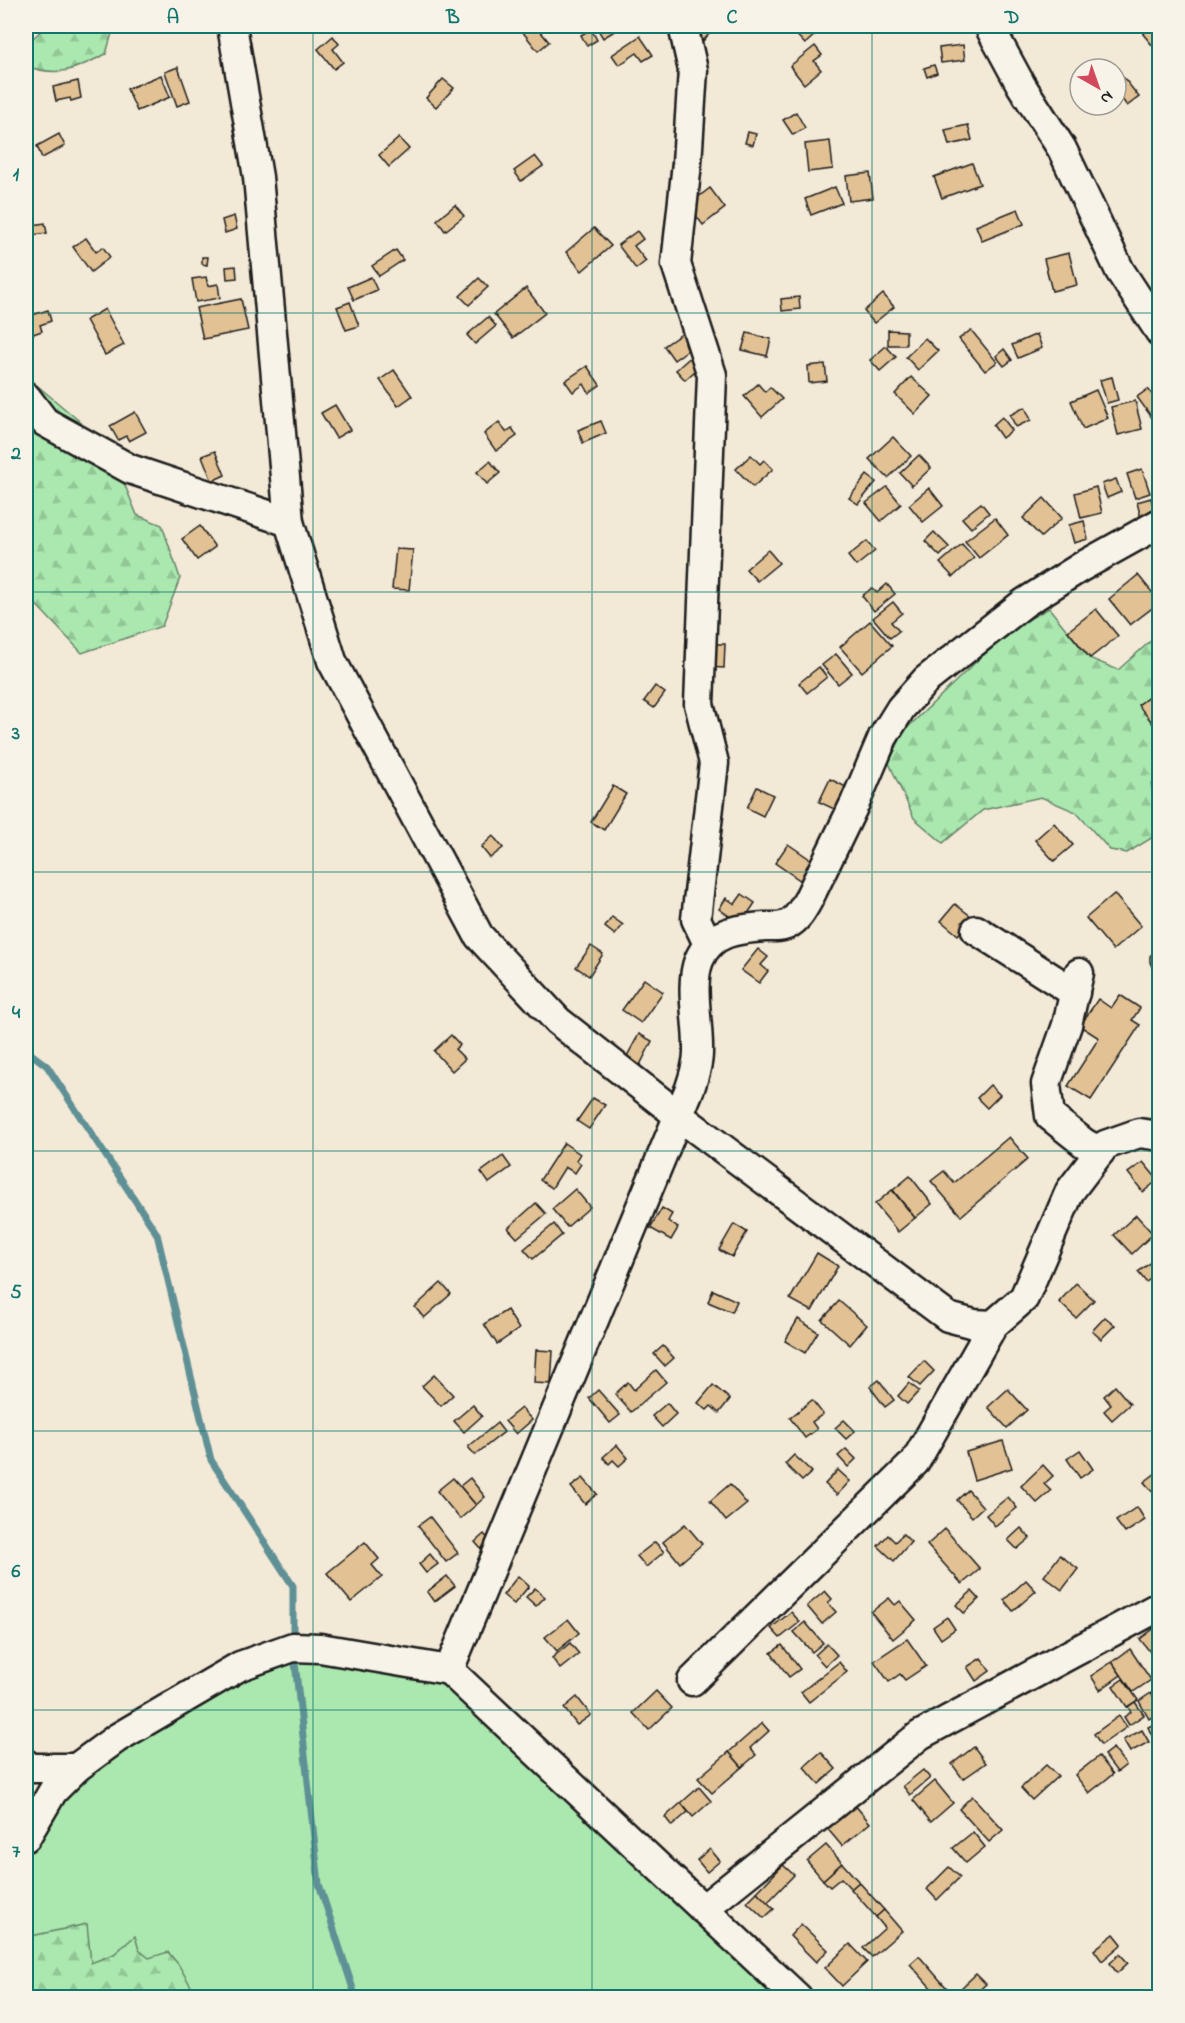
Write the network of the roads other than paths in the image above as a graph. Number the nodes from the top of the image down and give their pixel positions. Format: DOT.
graph roads {
  1 [pos="232,26"];
  2 [pos="683,26"];
  3 [pos="989,26"];
  4 [pos="1160,332"];
  5 [pos="26,397"];
  6 [pos="289,522"];
  7 [pos="1160,523"];
  8 [pos="976,930"];
  9 [pos="708,944"];
  10 [pos="679,1116"];
  11 [pos="1160,1136"];
  12 [pos="1100,1152"];
  13 [pos="993,1325"];
  14 [pos="1160,1606"];
  15 [pos="449,1670"];
  16 [pos="692,1681"];
  17 [pos="26,1764"];
  18 [pos="76,1768"];
  19 [pos="26,1837"];
  20 [pos="703,1908"];
  21 [pos="798,1998"];
  1 -- 6 [label="street"];
  2 -- 9 [label="street"];
  3 -- 4 [label="street"];
  5 -- 6 [label="street"];
  6 -- 10 [label="street"];
  7 -- 9 [label="street"];
  8 -- 12 [label="street"];
  9 -- 10 [label="street"];
  10 -- 13 [label="street"];
  10 -- 15 [label="street"];
  11 -- 12 [label="street"];
  12 -- 13 [label="street"];
  13 -- 16 [label="street"];
  14 -- 20 [label="street"];
  15 -- 18 [label="street"];
  15 -- 20 [label="street"];
  17 -- 18 [label="street"];
  18 -- 19 [label="street"];
  20 -- 21 [label="street"];
}
